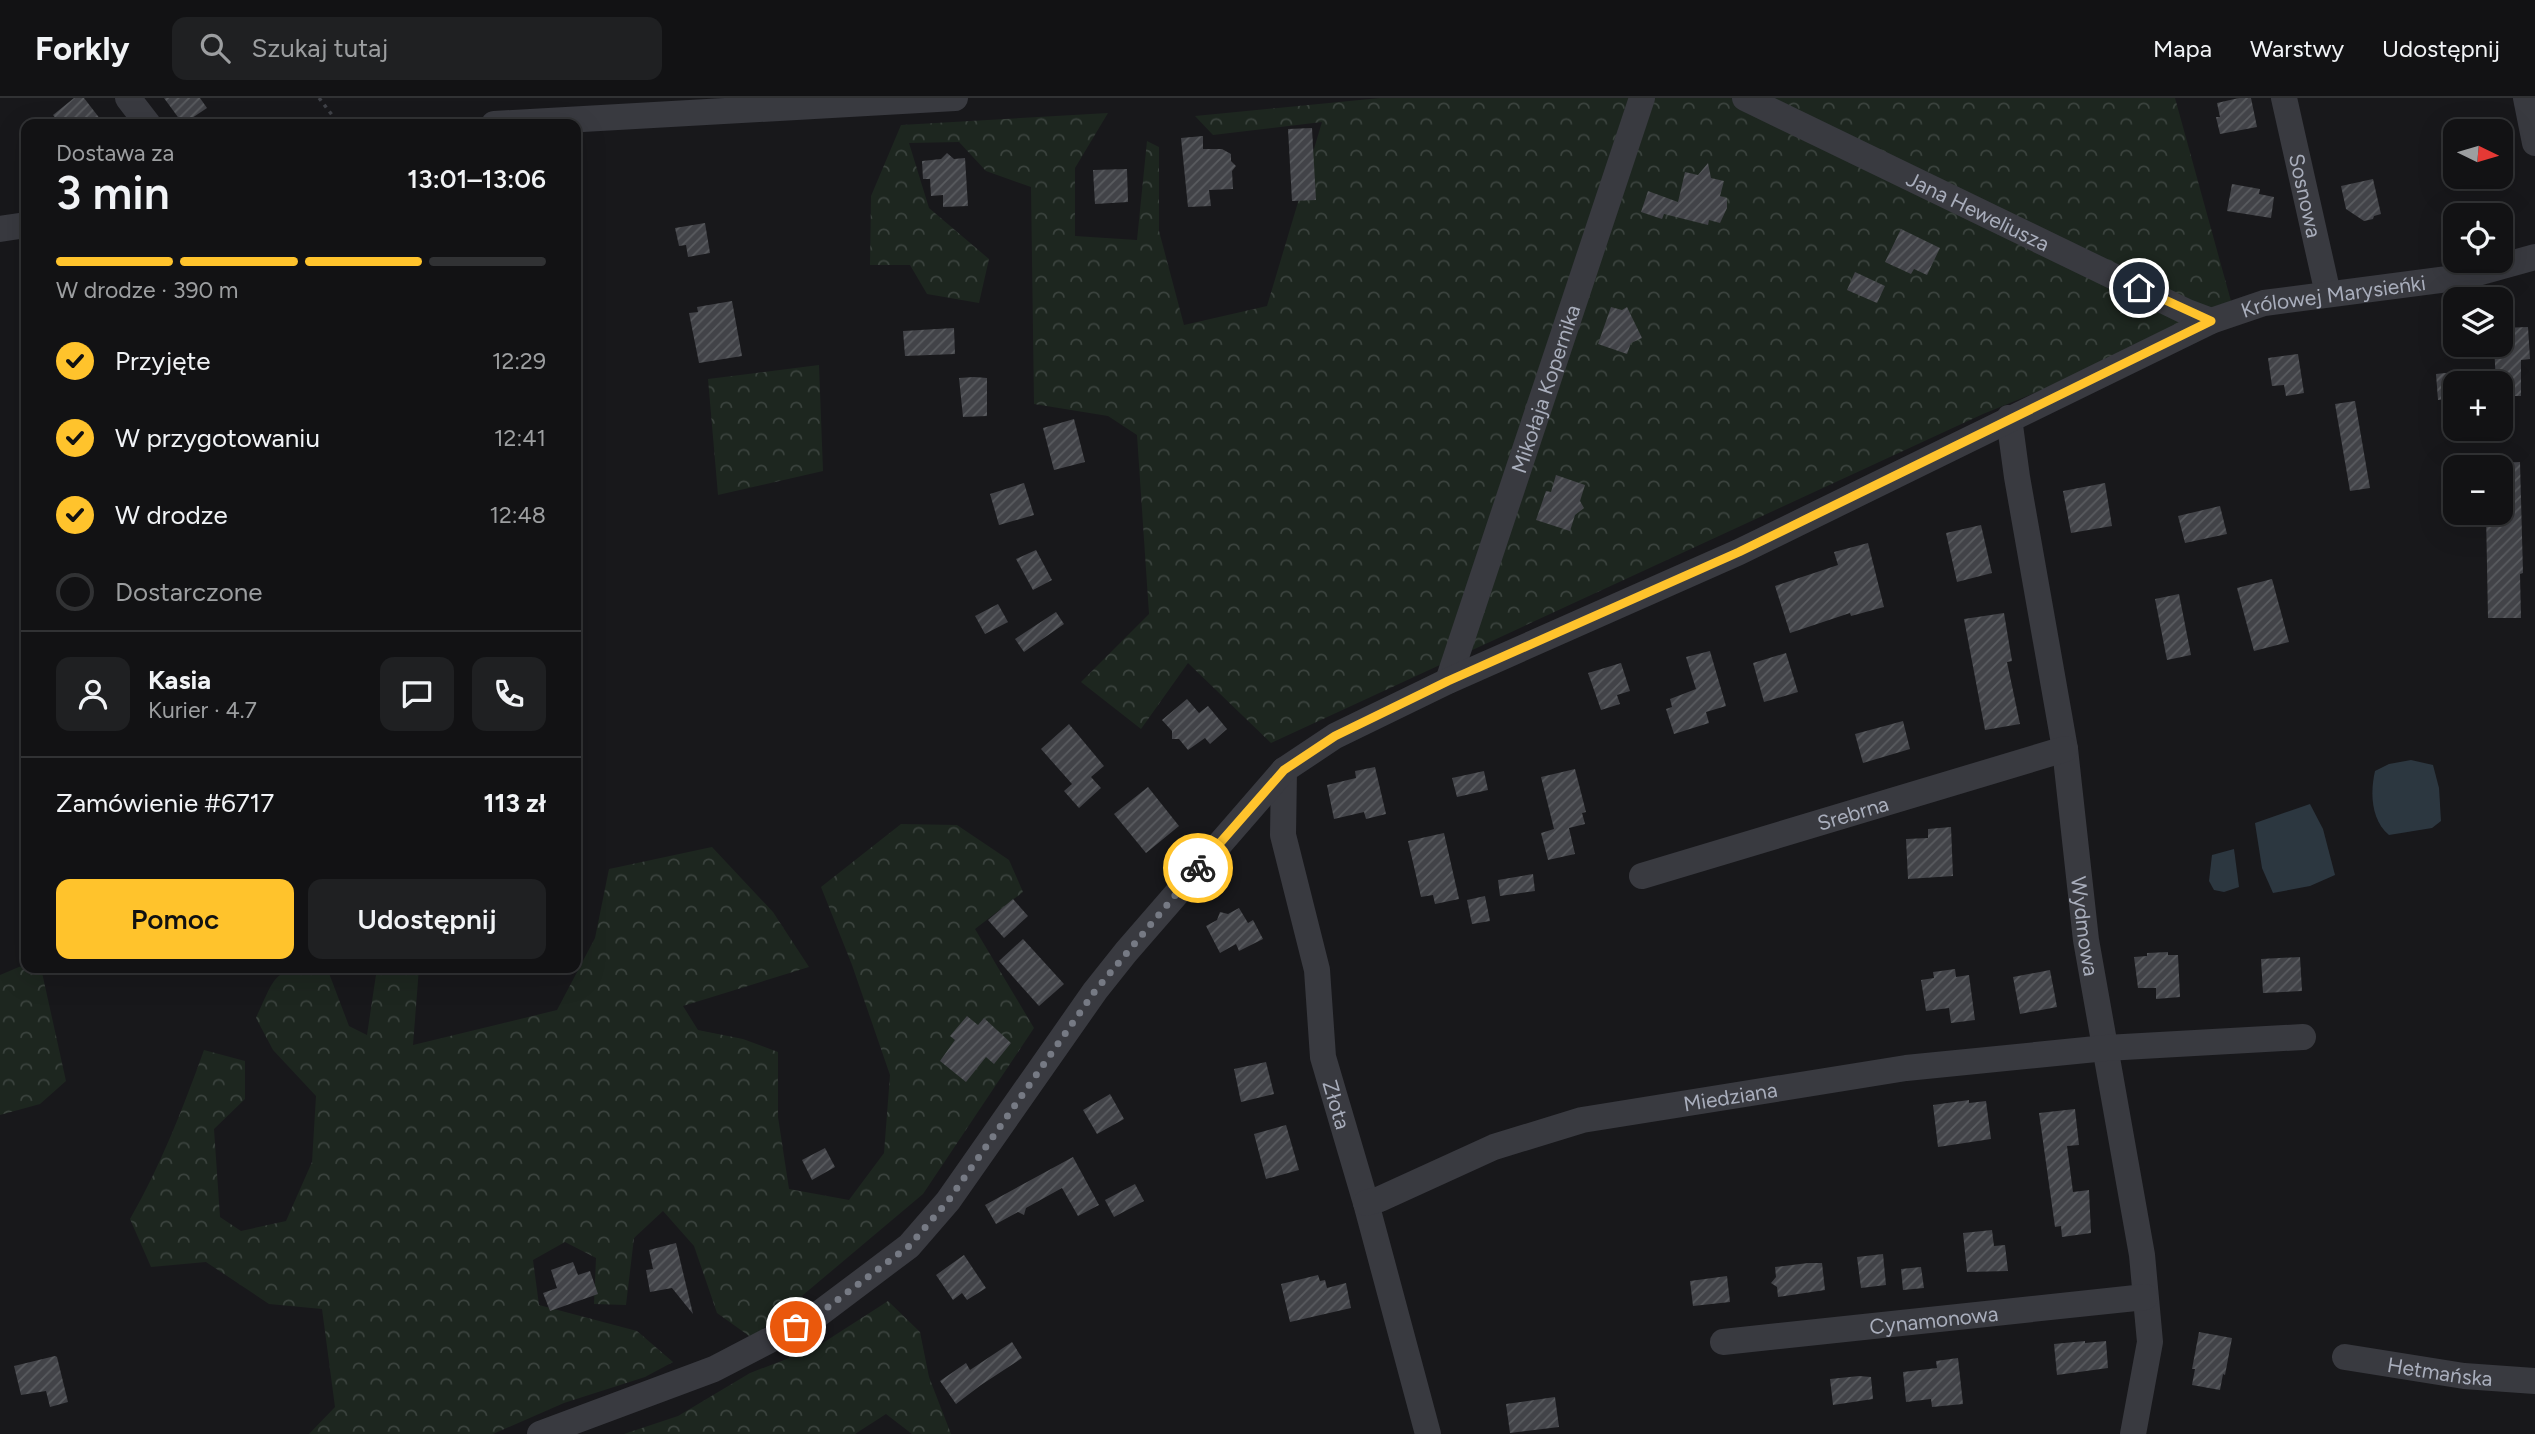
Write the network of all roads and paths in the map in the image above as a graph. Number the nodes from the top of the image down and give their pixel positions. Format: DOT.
graph roads {
  1 [pos="128,98"];
  2 [pos="319,98"];
  3 [pos="955,98"];
  4 [pos="1642,98"];
  5 [pos="1745,98"];
  6 [pos="2284,98"];
  7 [pos="2526,98"];
  8 [pos="144,119"];
  9 [pos="335,119"];
  10 [pos="563,119"];
  11 [pos="2535,142"];
  12 [pos="21,226"];
  13 [pos="0,229"];
  14 [pos="2535,257"];
  15 [pos="2329,294"];
  16 [pos="2211,321"];
  17 [pos="2010,418"];
  18 [pos="1448,681"];
  19 [pos="2065,749"];
  20 [pos="1284,770"];
  21 [pos="1642,876"];
  22 [pos="2302,1037"];
  23 [pos="2106,1048"];
  24 [pos="1366,1203"];
  25 [pos="2145,1297"];
  26 [pos="1723,1342"];
  27 [pos="2345,1357"];
  28 [pos="2535,1381"];
  29 [pos="540,1434"];
  30 [pos="1428,1434"];
  31 [pos="2133,1434"];
  1 -- 8 [label="street"];
  2 -- 9 [label="path"];
  3 -- 10 [label="street"];
  4 -- 18 [label="street, Mikołaja Kopernika"];
  5 -- 16 [label="street, Jana Heweliusza"];
  6 -- 15 [label="street, Sosnowa"];
  7 -- 11 [label="street"];
  12 -- 13 [label="street"];
  14 -- 15 [label="street, Królowej Marysieńki"];
  15 -- 16 [label="street, Królowej Marysieńki"];
  16 -- 17 [label="street, Królowej Marysieńki"];
  17 -- 18 [label="street, Królowej Marysieńki"];
  17 -- 19 [label="street, Wydmowa"];
  18 -- 20 [label="street, Królowej Marysieńki"];
  19 -- 21 [label="street, Srebrna"];
  19 -- 23 [label="street, Wydmowa"];
  20 -- 24 [label="street, Złota"];
  20 -- 29 [label="street, Królowej Marysieńki"];
  22 -- 23 [label="street, Miedziana"];
  23 -- 24 [label="street, Miedziana"];
  23 -- 25 [label="street, Wydmowa"];
  24 -- 30 [label="street, Złota"];
  25 -- 26 [label="street, Cynamonowa"];
  25 -- 31 [label="street, Wydmowa"];
  27 -- 28 [label="street, Hetmańska"];
}
